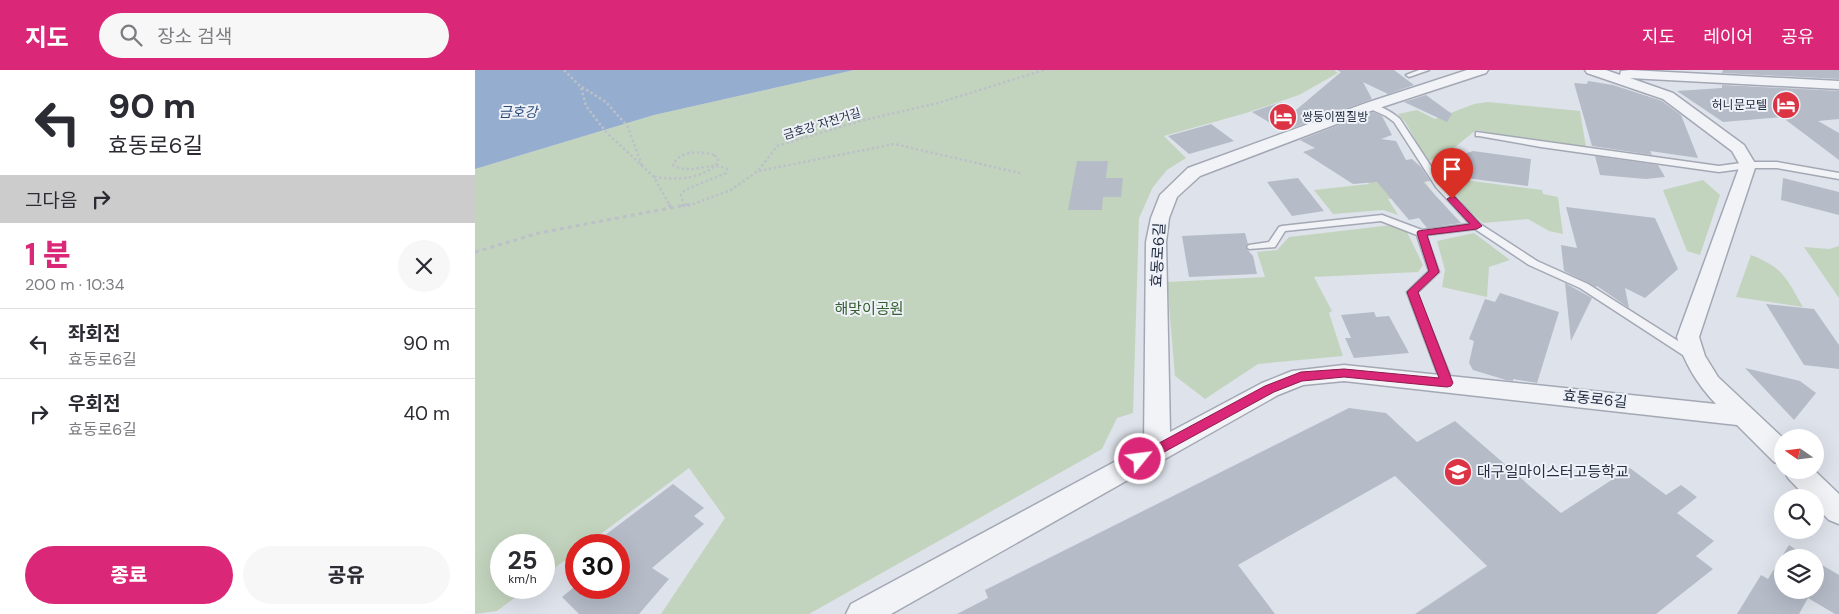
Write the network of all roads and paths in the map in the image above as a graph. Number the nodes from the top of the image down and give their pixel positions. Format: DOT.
graph roads {
  1 [pos="565,70"];
  2 [pos="1044,70"];
  3 [pos="1426,70"];
  4 [pos="1481,70"];
  5 [pos="1597,71"];
  6 [pos="1409,75"];
  7 [pos="1839,85"];
  8 [pos="581,87"];
  9 [pos="1371,106"];
  10 [pos="1479,134"];
  11 [pos="1748,165"];
  12 [pos="643,167"];
  13 [pos="758,171"];
  14 [pos="1020,172"];
  15 [pos="1839,176"];
  16 [pos="654,177"];
  17 [pos="684,207"];
  18 [pos="672,210"];
  19 [pos="1477,226"];
  20 [pos="1421,233"];
  21 [pos="1252,247"];
  22 [pos="475,252"];
  23 [pos="1694,357"];
  24 [pos="1447,383"];
  25 [pos="1743,416"];
  26 [pos="1774,446"];
  27 [pos="1157,450"];
  28 [pos="1806,479"];
  29 [pos="1839,512"];
  30 [pos="862,614"];
  1 -- 8 [label="path"];
  2 -- 13 [label="path, 금호강 자전거길"];
  3 -- 6 [label="lane"];
  4 -- 9 [label="street, 효동로6길"];
  5 -- 7 [label="street"];
  5 -- 11 [label="street"];
  8 -- 12 [label="path"];
  8 -- 12 [label="path"];
  9 -- 19 [label="lane"];
  9 -- 27 [label="street, 효동로6길"];
  10 -- 11 [label="lane"];
  11 -- 15 [label="lane"];
  11 -- 23 [label="street"];
  12 -- 16 [label="path"];
  13 -- 14 [label="path"];
  13 -- 17 [label="path, 금호강 자전거길"];
  16 -- 17 [label="path, bridge"];
  16 -- 18 [label="path"];
  17 -- 18 [label="path, 금호강 자전거길"];
  18 -- 22 [label="path, 금호강 자전거길"];
  19 -- 20 [label="lane"];
  19 -- 23 [label="lane"];
  20 -- 21 [label="lane"];
  20 -- 24 [label="lane"];
  23 -- 25 [label="street"];
  24 -- 25 [label="street, 효동로6길"];
  24 -- 27 [label="street, 효동로6길"];
  25 -- 26 [label="street"];
  27 -- 30 [label="street, 효동로6길"];
  28 -- 29 [label="street"];
}
